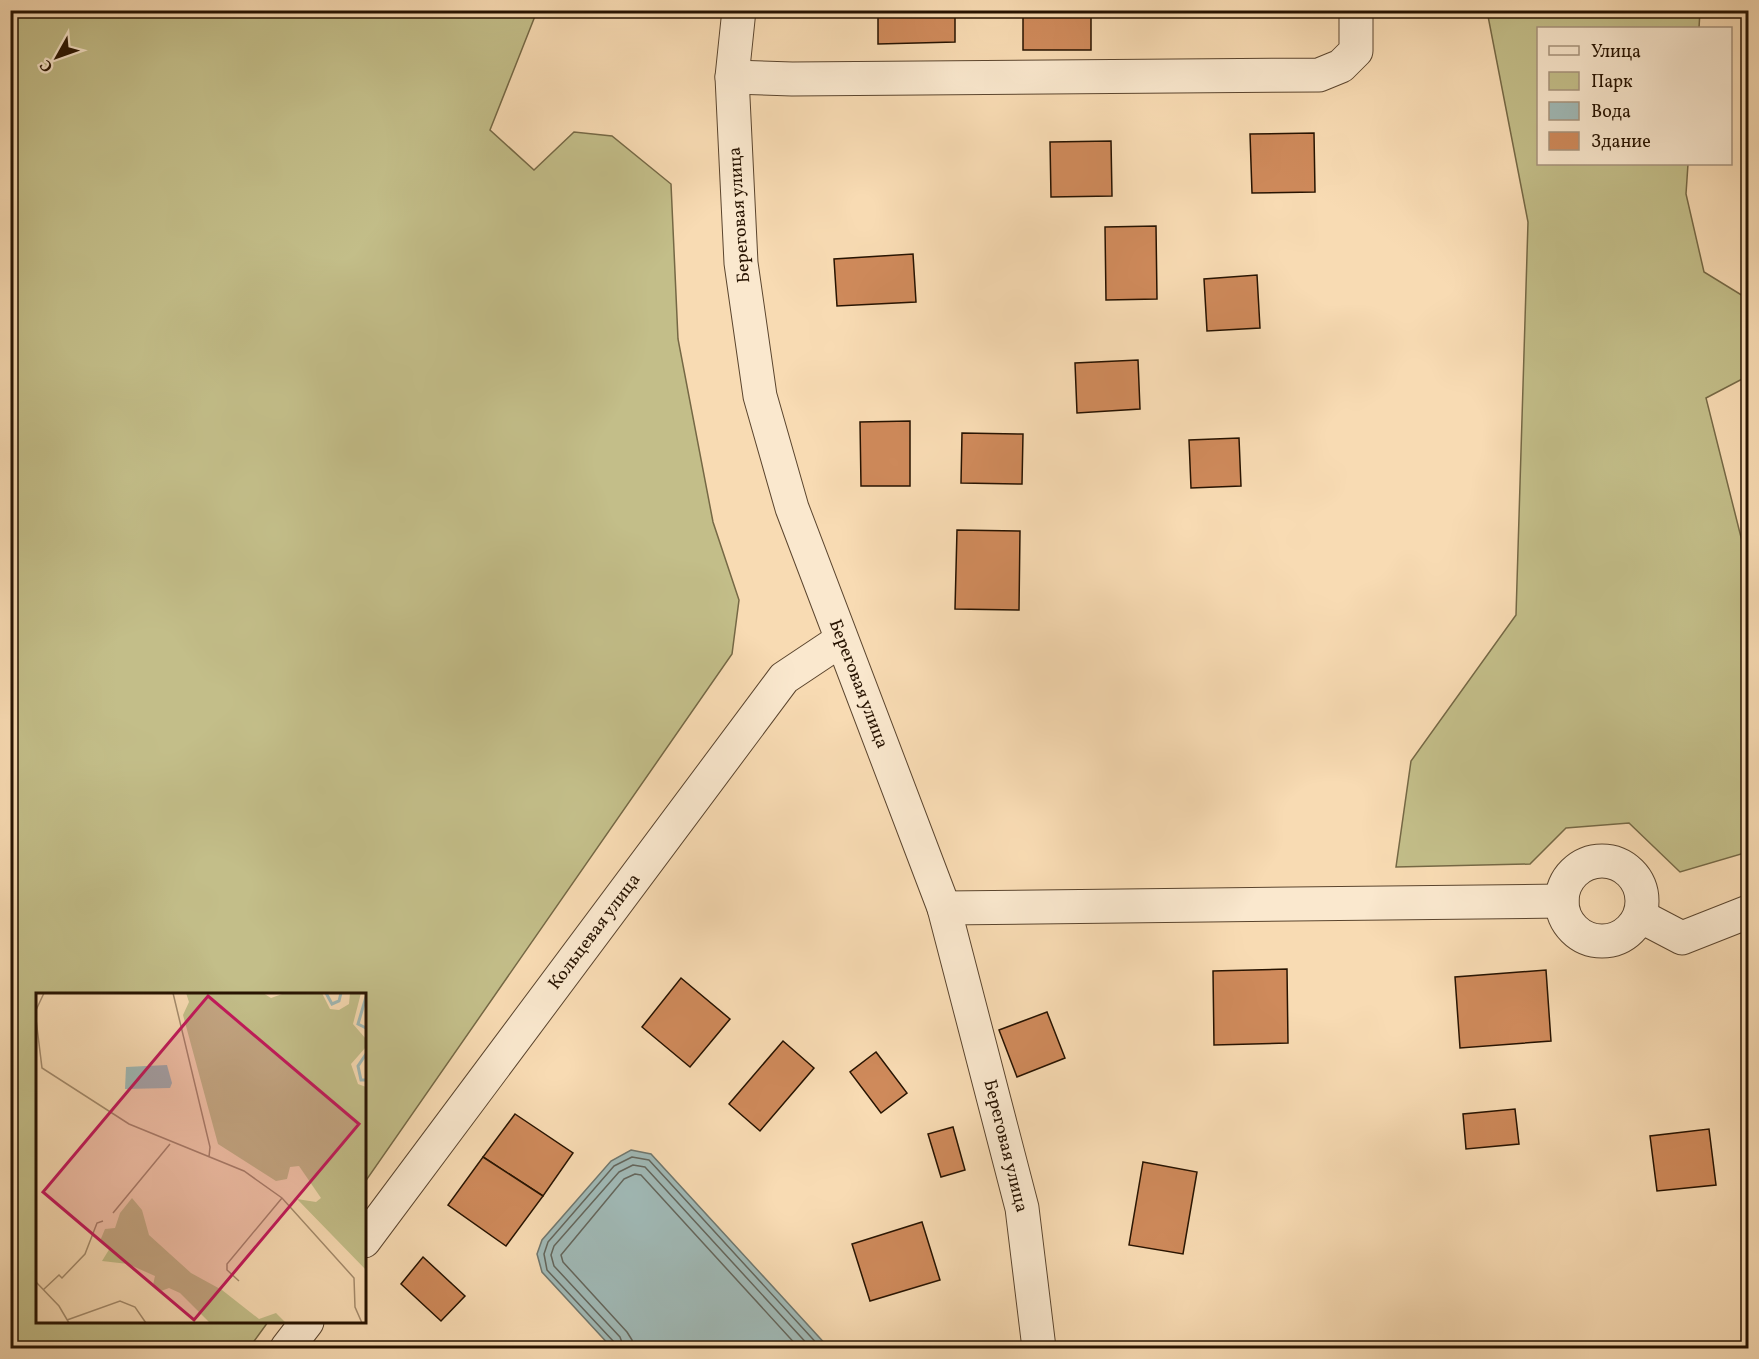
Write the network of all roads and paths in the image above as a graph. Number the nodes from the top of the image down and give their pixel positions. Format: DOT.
graph roads {
  1 [pos="740,10"];
  2 [pos="1356,10"];
  3 [pos="732,77"];
  4 [pos="841,640"];
  5 [pos="1562,901"];
  6 [pos="944,908"];
  7 [pos="1749,912"];
  8 [pos="1640,916"];
  9 [pos="366,1238"];
  10 [pos="306,1323"];
  11 [pos="287,1348"];
  12 [pos="1039,1348"];
  1 -- 3 [label="street, Береговая улица"];
  2 -- 3 [label="street"];
  3 -- 4 [label="street, Береговая улица"];
  4 -- 6 [label="street, Береговая улица"];
  4 -- 9 [label="street, Кольцевая улица"];
  5 -- 6 [label="street"];
  5 -- 8 [label="street"];
  5 -- 8 [label="street"];
  6 -- 12 [label="street, Береговая улица"];
  7 -- 8 [label="street"];
  10 -- 11 [label="street"];
}
